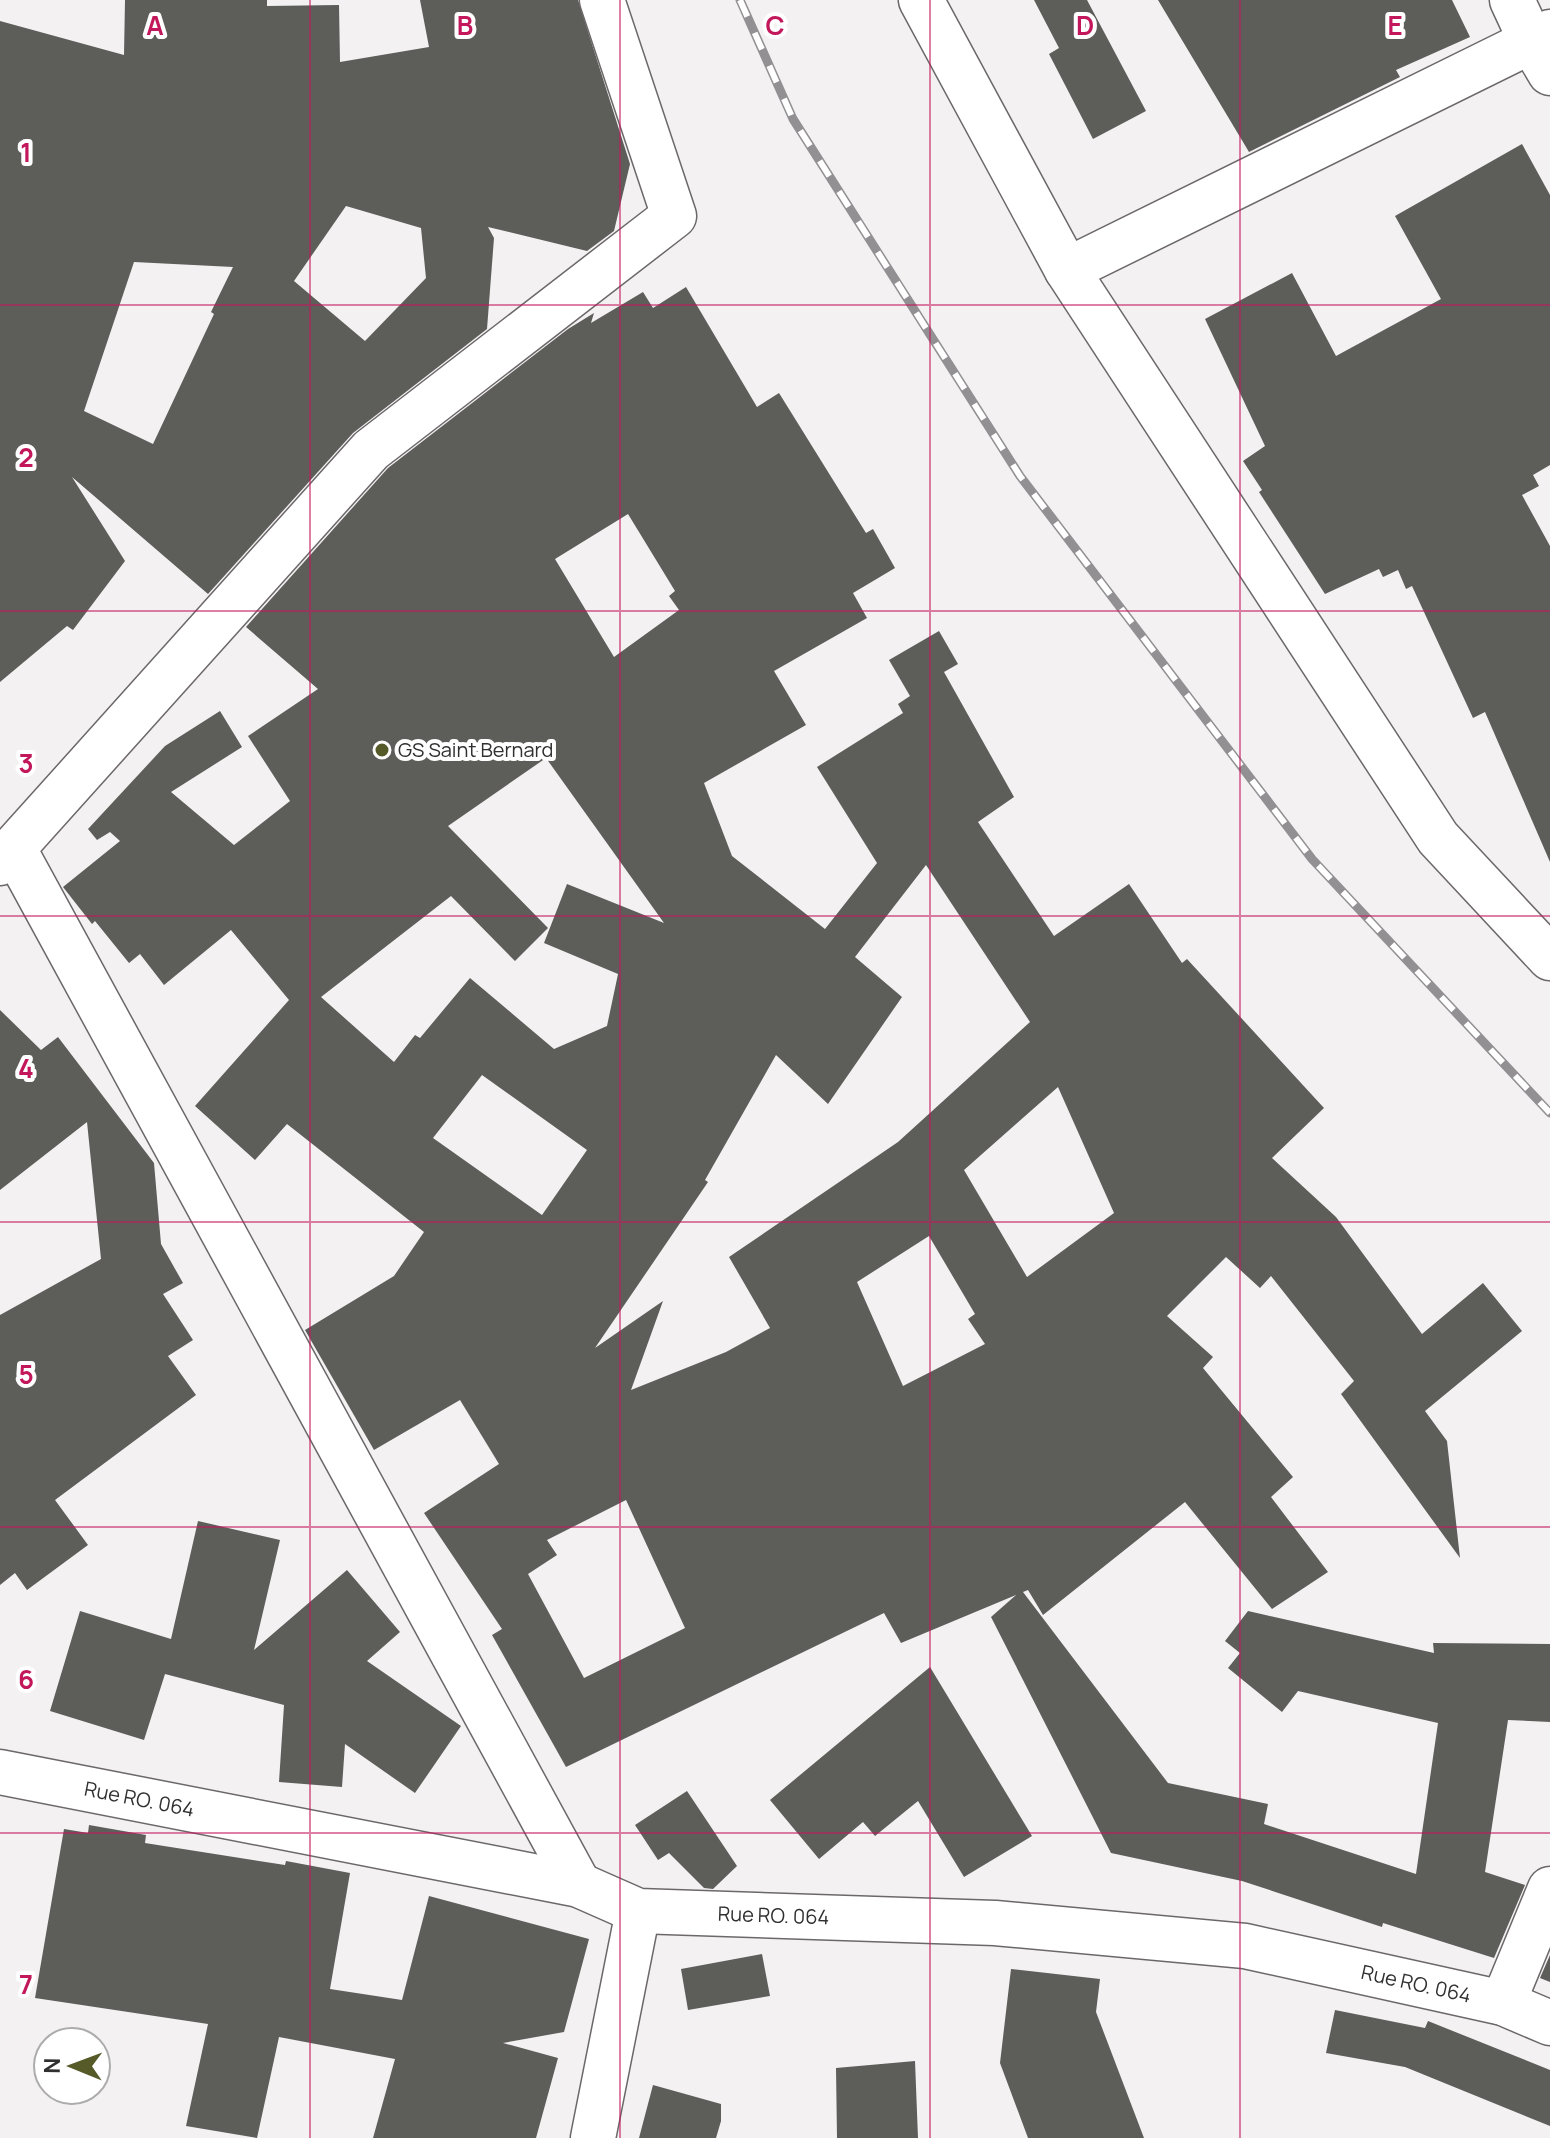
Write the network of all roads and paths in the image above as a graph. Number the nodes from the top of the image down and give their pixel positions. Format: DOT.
graph roads {
  1 [pos="602,0"];
  2 [pos="921,0"];
  3 [pos="1512,0"];
  4 [pos="1544,49"];
  5 [pos="1067,270"];
  6 [pos="7,856"];
  7 [pos="1550,958"];
  8 [pos="0,1772"];
  9 [pos="579,1885"];
  10 [pos="1550,1889"];
  11 [pos="638,1911"];
  12 [pos="1503,2003"];
  13 [pos="1550,2023"];
  14 [pos="593,2138"];
  1 -- 6 [label="street"];
  2 -- 5 [label="street"];
  3 -- 4 [label="street"];
  4 -- 5 [label="street"];
  5 -- 7 [label="street"];
  6 -- 9 [label="street"];
  8 -- 9 [label="street, Rue RO. 064"];
  9 -- 11 [label="street, Rue RO. 064"];
  10 -- 12 [label="street"];
  11 -- 12 [label="street, Rue RO. 064"];
  11 -- 14 [label="street"];
  12 -- 13 [label="street, Rue RO. 064"];
}
